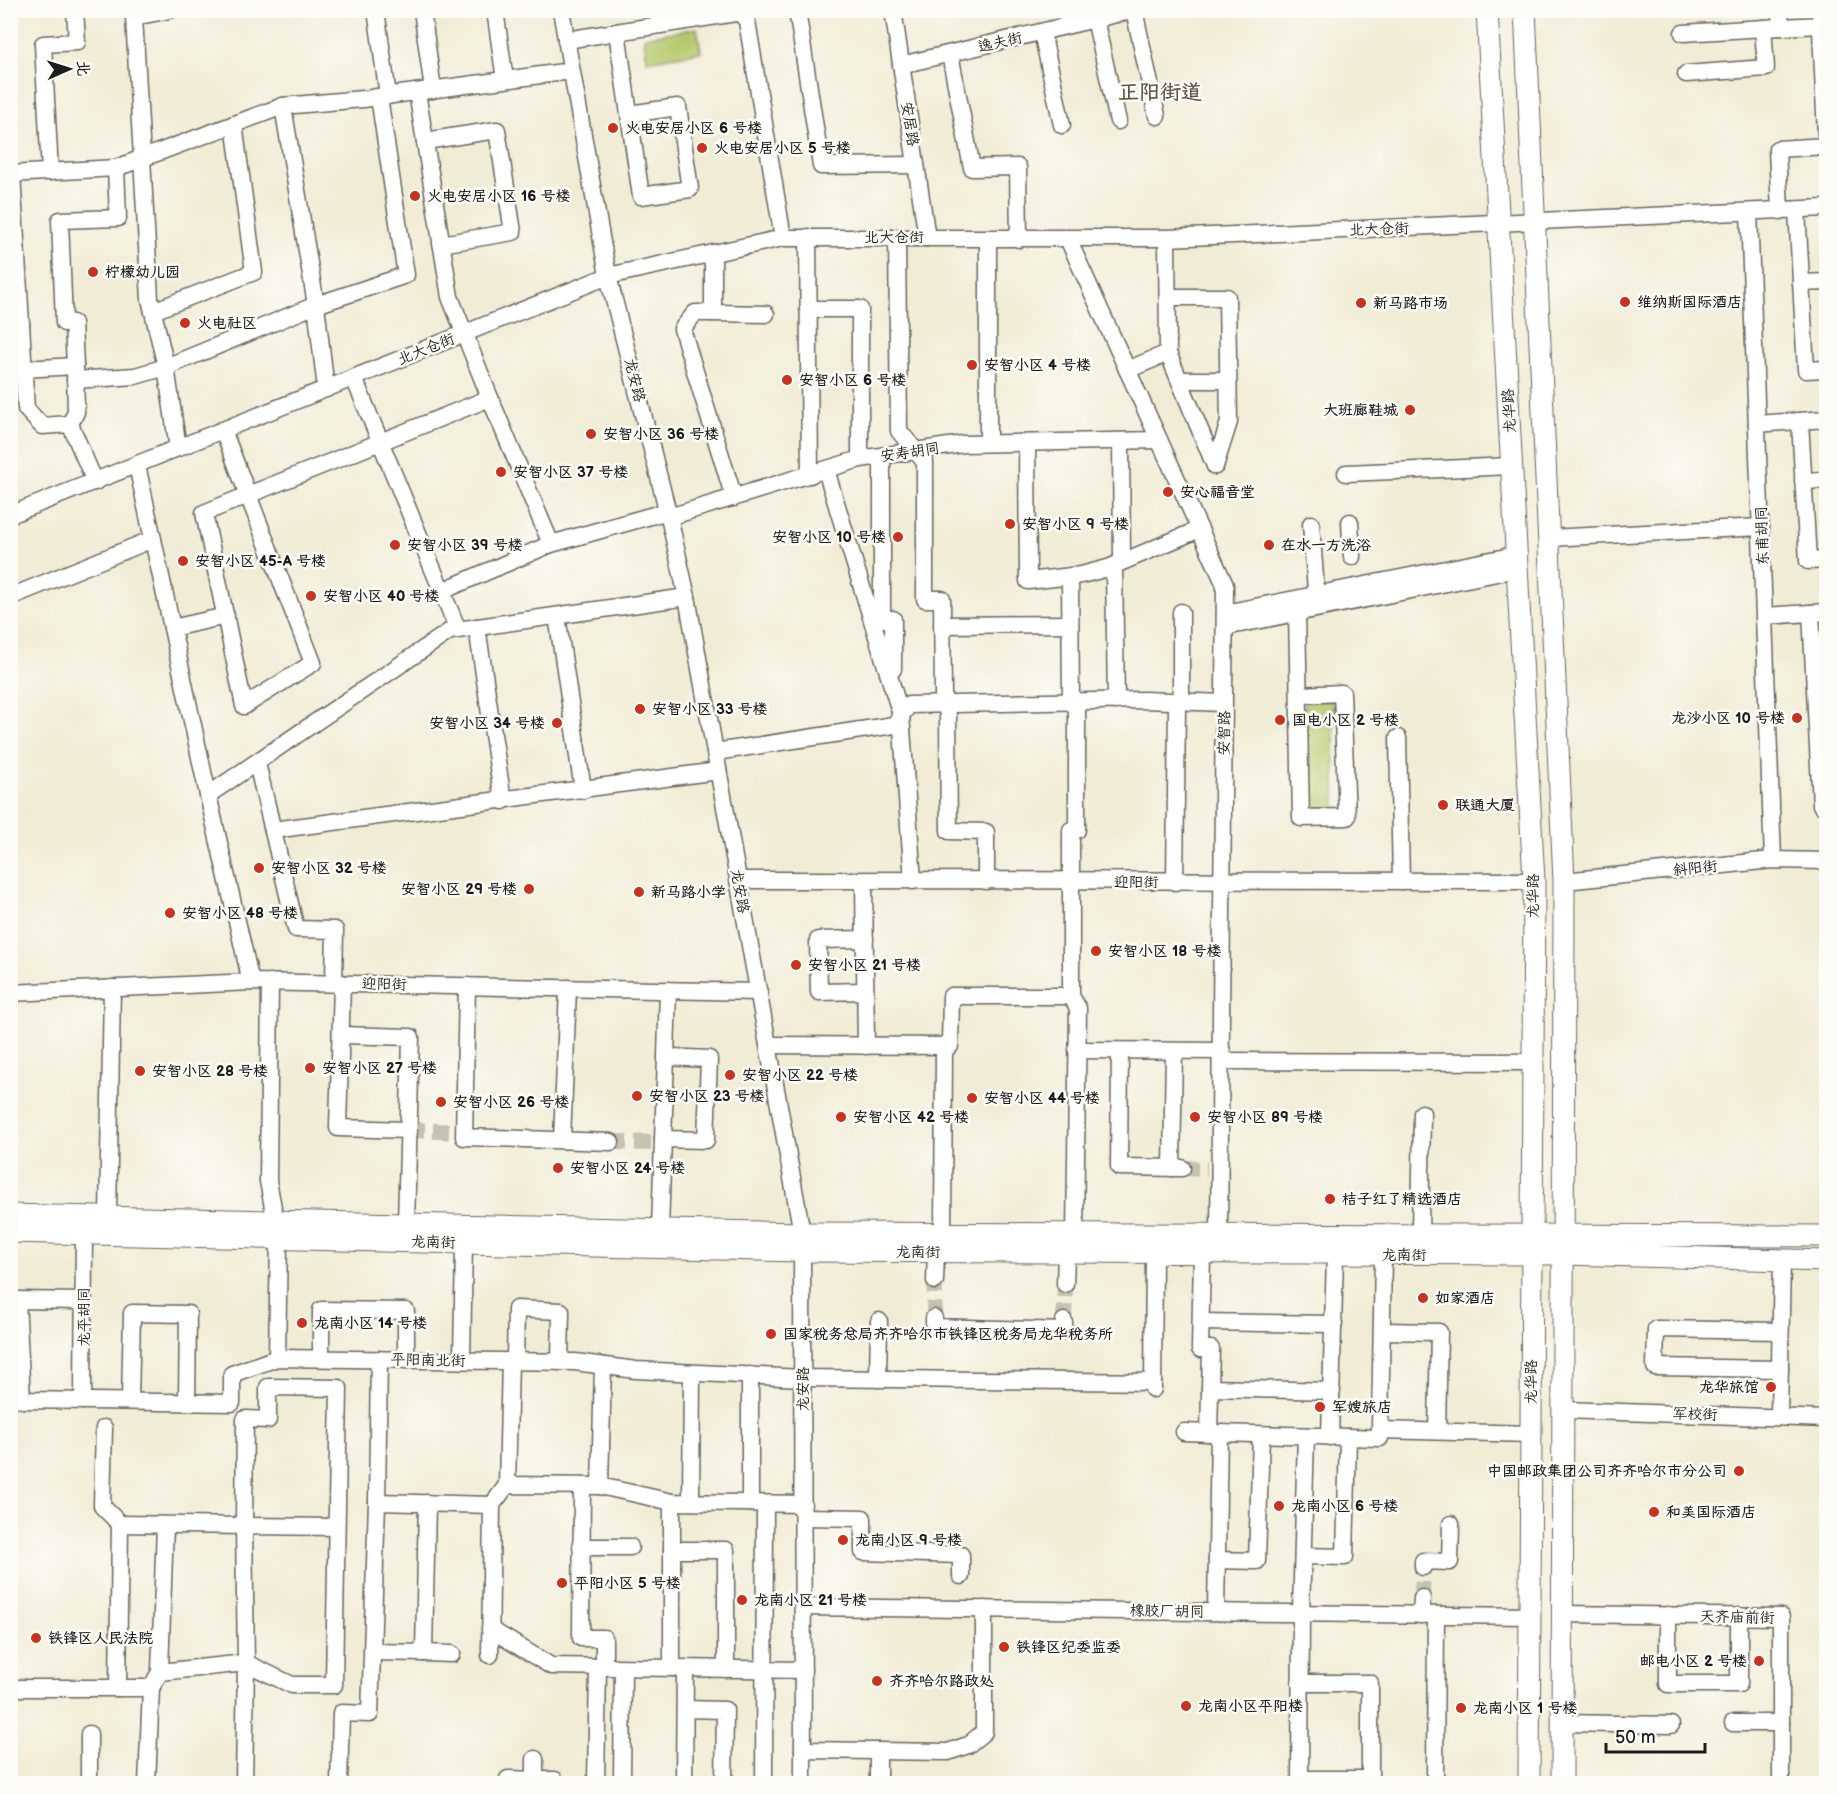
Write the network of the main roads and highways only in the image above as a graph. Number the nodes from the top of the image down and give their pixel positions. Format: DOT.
graph roads {
  1 [pos="1487,10"];
  2 [pos="1525,10"];
  3 [pos="10,1215"];
  4 [pos="277,1230"];
  5 [pos="10,1232"];
  6 [pos="1532,1233"];
  7 [pos="1827,1236"];
  8 [pos="802,1242"];
  9 [pos="939,1243"];
  10 [pos="1563,1244"];
  11 [pos="1532,1254"];
  12 [pos="1827,1261"];
  13 [pos="1529,1784"];
  14 [pos="1562,1784"];
  1 -- 6 [label="main road, 龙华路"];
  2 -- 10 [label="main road, 龙华路"];
  3 -- 4 [label="main road, 龙南街"];
  4 -- 5 [label="main road, 龙南街"];
  4 -- 8 [label="main road, 龙南街"];
  4 -- 8 [label="main road, 龙南街"];
  6 -- 9 [label="main road, 龙南街"];
  6 -- 10 [label="main road, 龙南街"];
  6 -- 11 [label="main road, 龙华路"];
  7 -- 10 [label="main road, 龙南街"];
  8 -- 9 [label="main road, 龙南街"];
  9 -- 11 [label="main road, 龙南街"];
  10 -- 11 [label="main road, 龙南街"];
  10 -- 12 [label="main road, 龙南街"];
  10 -- 14 [label="main road, 龙华路"];
  11 -- 13 [label="main road, 龙华路"];
}
